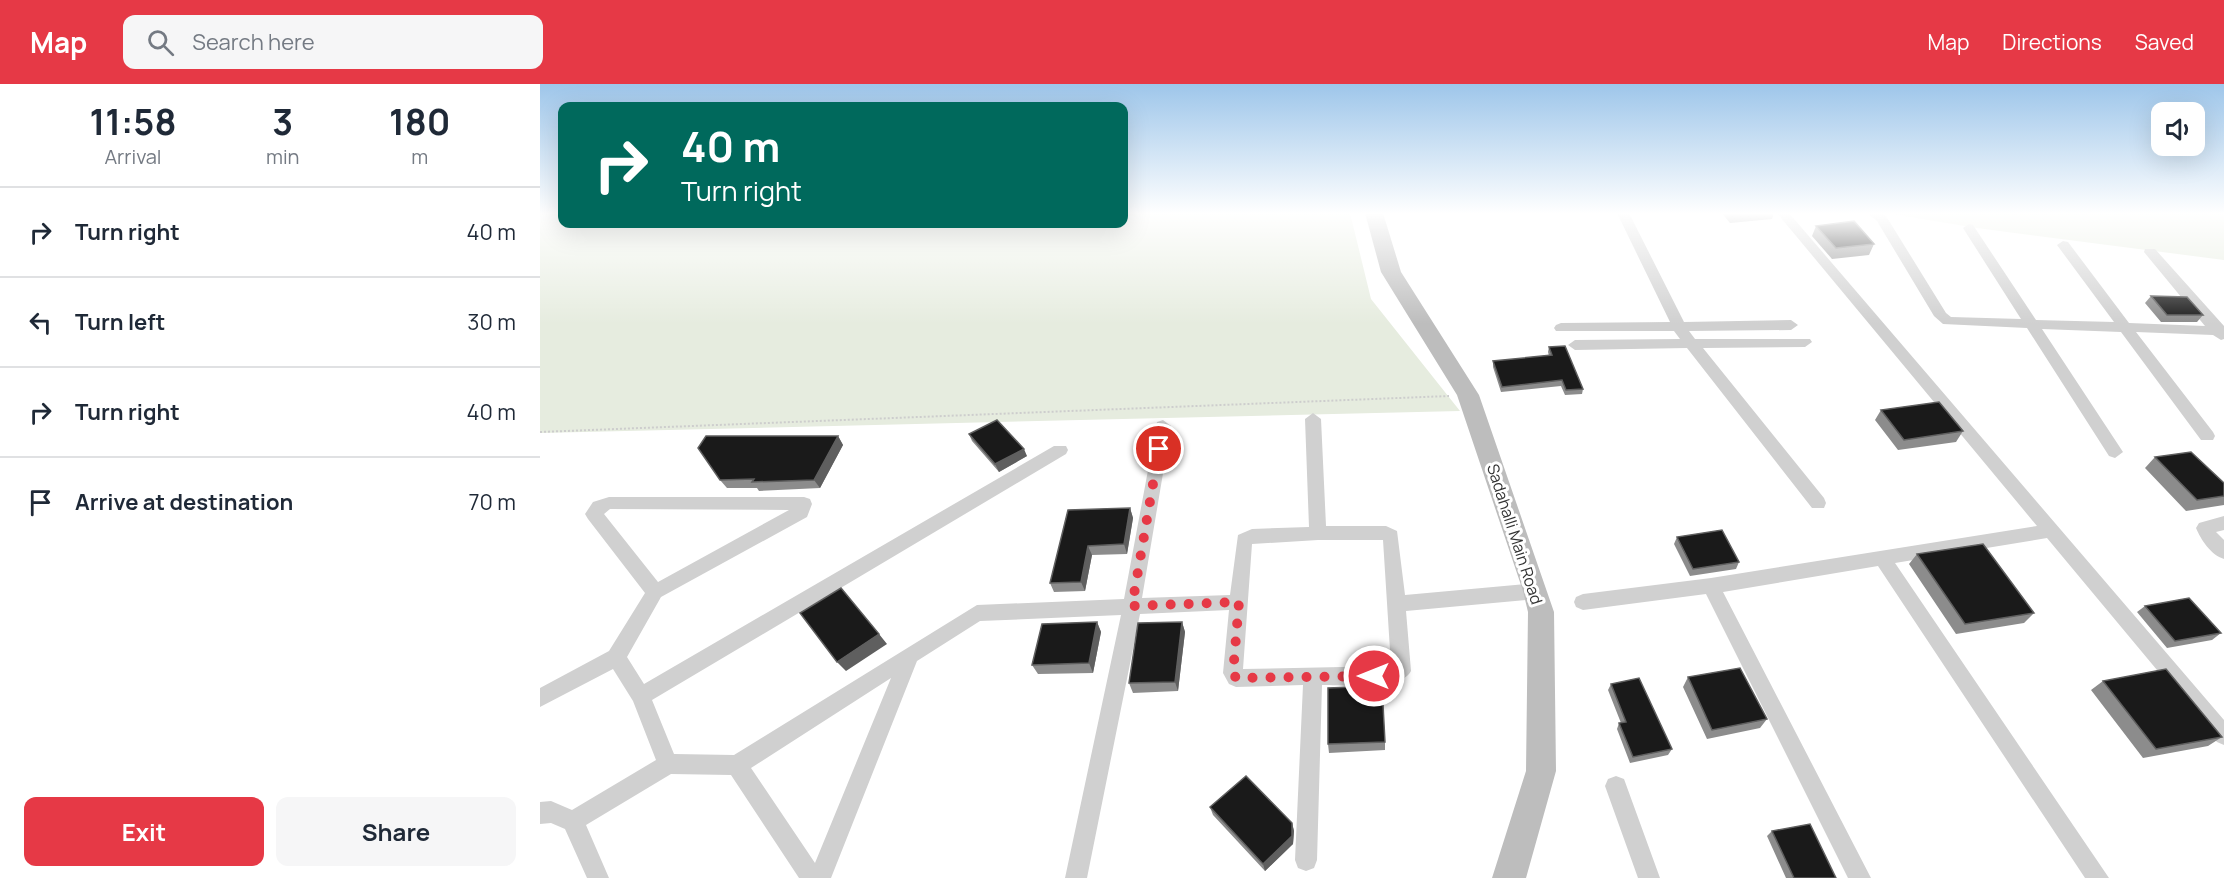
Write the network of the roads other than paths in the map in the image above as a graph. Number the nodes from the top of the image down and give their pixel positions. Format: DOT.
graph roads {
  1 [pos="1385,250"];
  2 [pos="1641,250"];
  3 [pos="1814,250"];
  4 [pos="1901,250"];
  5 [pos="1983,250"];
  6 [pos="2067,250"];
  7 [pos="2150,252"];
  8 [pos="1791,325"];
  9 [pos="2031,325"];
  10 [pos="1679,326"];
  11 [pos="1561,328"];
  12 [pos="2126,328"];
  13 [pos="2222,333"];
  14 [pos="1805,342"];
  15 [pos="1691,343"];
  16 [pos="1575,345"];
  17 [pos="1313,419"];
  18 [pos="1163,426"];
  19 [pos="2207,436"];
  20 [pos="1060,450"];
  21 [pos="2115,452"];
  22 [pos="1818,503"];
  23 [pos="2224,523"];
  24 [pos="2049,531"];
  25 [pos="1318,533"];
  26 [pos="2224,552"];
  27 [pos="1882,558"];
  28 [pos="1712,586"];
  29 [pos="1536,591"];
  30 [pos="655,592"];
  31 [pos="1239,602"];
  32 [pos="1583,602"];
  33 [pos="1396,604"];
  34 [pos="1132,606"];
  35 [pos="616,657"];
  36 [pos="909,657"];
  37 [pos="1313,676"];
  38 [pos="640,696"];
  39 [pos="540,698"];
  40 [pos="2224,735"];
  41 [pos="668,764"];
  42 [pos="737,765"];
  43 [pos="1616,786"];
  44 [pos="540,813"];
  45 [pos="573,821"];
  46 [pos="1306,860"];
  47 [pos="598,878"];
  48 [pos="812,878"];
  49 [pos="820,878"];
  50 [pos="1076,878"];
  51 [pos="1509,878"];
  52 [pos="1649,878"];
  53 [pos="1860,878"];
  54 [pos="2098,878"];
  1 -- 29 [label="street, Sadahalli Main Road"];
  2 -- 10 [label="street"];
  3 -- 24 [label="street"];
  4 -- 9 [label="street"];
  5 -- 9 [label="street"];
  6 -- 12 [label="street"];
  7 -- 13 [label="street"];
  8 -- 10 [label="street"];
  9 -- 12 [label="street"];
  9 -- 21 [label="street"];
  10 -- 11 [label="street"];
  10 -- 15 [label="street"];
  12 -- 13 [label="street"];
  12 -- 19 [label="street"];
  14 -- 15 [label="street"];
  15 -- 16 [label="street"];
  15 -- 22 [label="street"];
  17 -- 25 [label="street"];
  18 -- 34 [label="street"];
  20 -- 38 [label="street"];
  23 -- 26 [label="street"];
  24 -- 27 [label="street"];
  24 -- 40 [label="street"];
  25 -- 31 [label="street"];
  25 -- 33 [label="street"];
  27 -- 28 [label="street"];
  27 -- 54 [label="street"];
  28 -- 32 [label="street"];
  28 -- 53 [label="street"];
  29 -- 33 [label="street"];
  29 -- 51 [label="street, Sadahalli Main Road"];
  30 -- 30 [label="street"];
  30 -- 35 [label="street"];
  31 -- 34 [label="street"];
  31 -- 37 [label="street"];
  33 -- 37 [label="street"];
  34 -- 36 [label="street"];
  34 -- 50 [label="street"];
  35 -- 38 [label="street"];
  35 -- 39 [label="street"];
  36 -- 42 [label="street"];
  36 -- 49 [label="street"];
  37 -- 46 [label="street"];
  38 -- 41 [label="street"];
  41 -- 42 [label="street"];
  41 -- 45 [label="street"];
  42 -- 48 [label="street"];
  43 -- 52 [label="street"];
  44 -- 45 [label="street"];
  45 -- 47 [label="street"];
}
